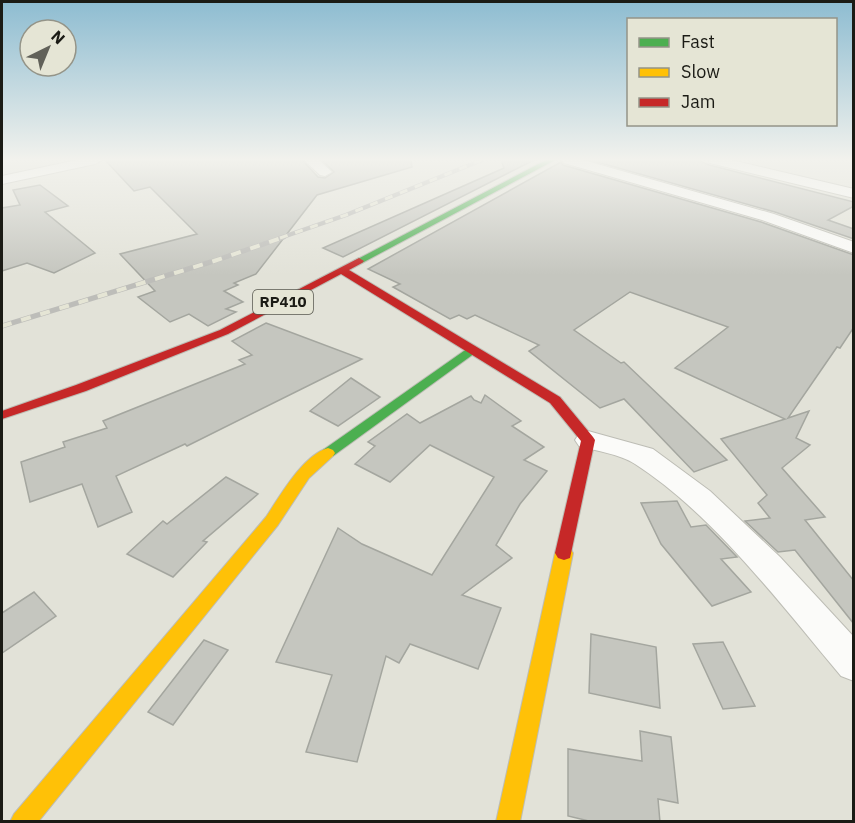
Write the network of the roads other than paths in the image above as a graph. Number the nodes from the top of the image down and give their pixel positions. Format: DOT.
graph roads {
  1 [pos="475,198"];
  2 [pos="703,198"];
  3 [pos="854,248"];
  4 [pos="343,271"];
  5 [pos="471,350"];
  6 [pos="2,415"];
  7 [pos="588,440"];
  8 [pos="854,664"];
  9 [pos="22,822"];
  10 [pos="508,822"];
  1 -- 4 [label="street, RP410"];
  2 -- 3 [label="street"];
  4 -- 5 [label="street"];
  4 -- 6 [label="street, RP410"];
  5 -- 7 [label="street"];
  5 -- 9 [label="street"];
  7 -- 8 [label="street"];
  7 -- 10 [label="street"];
}
